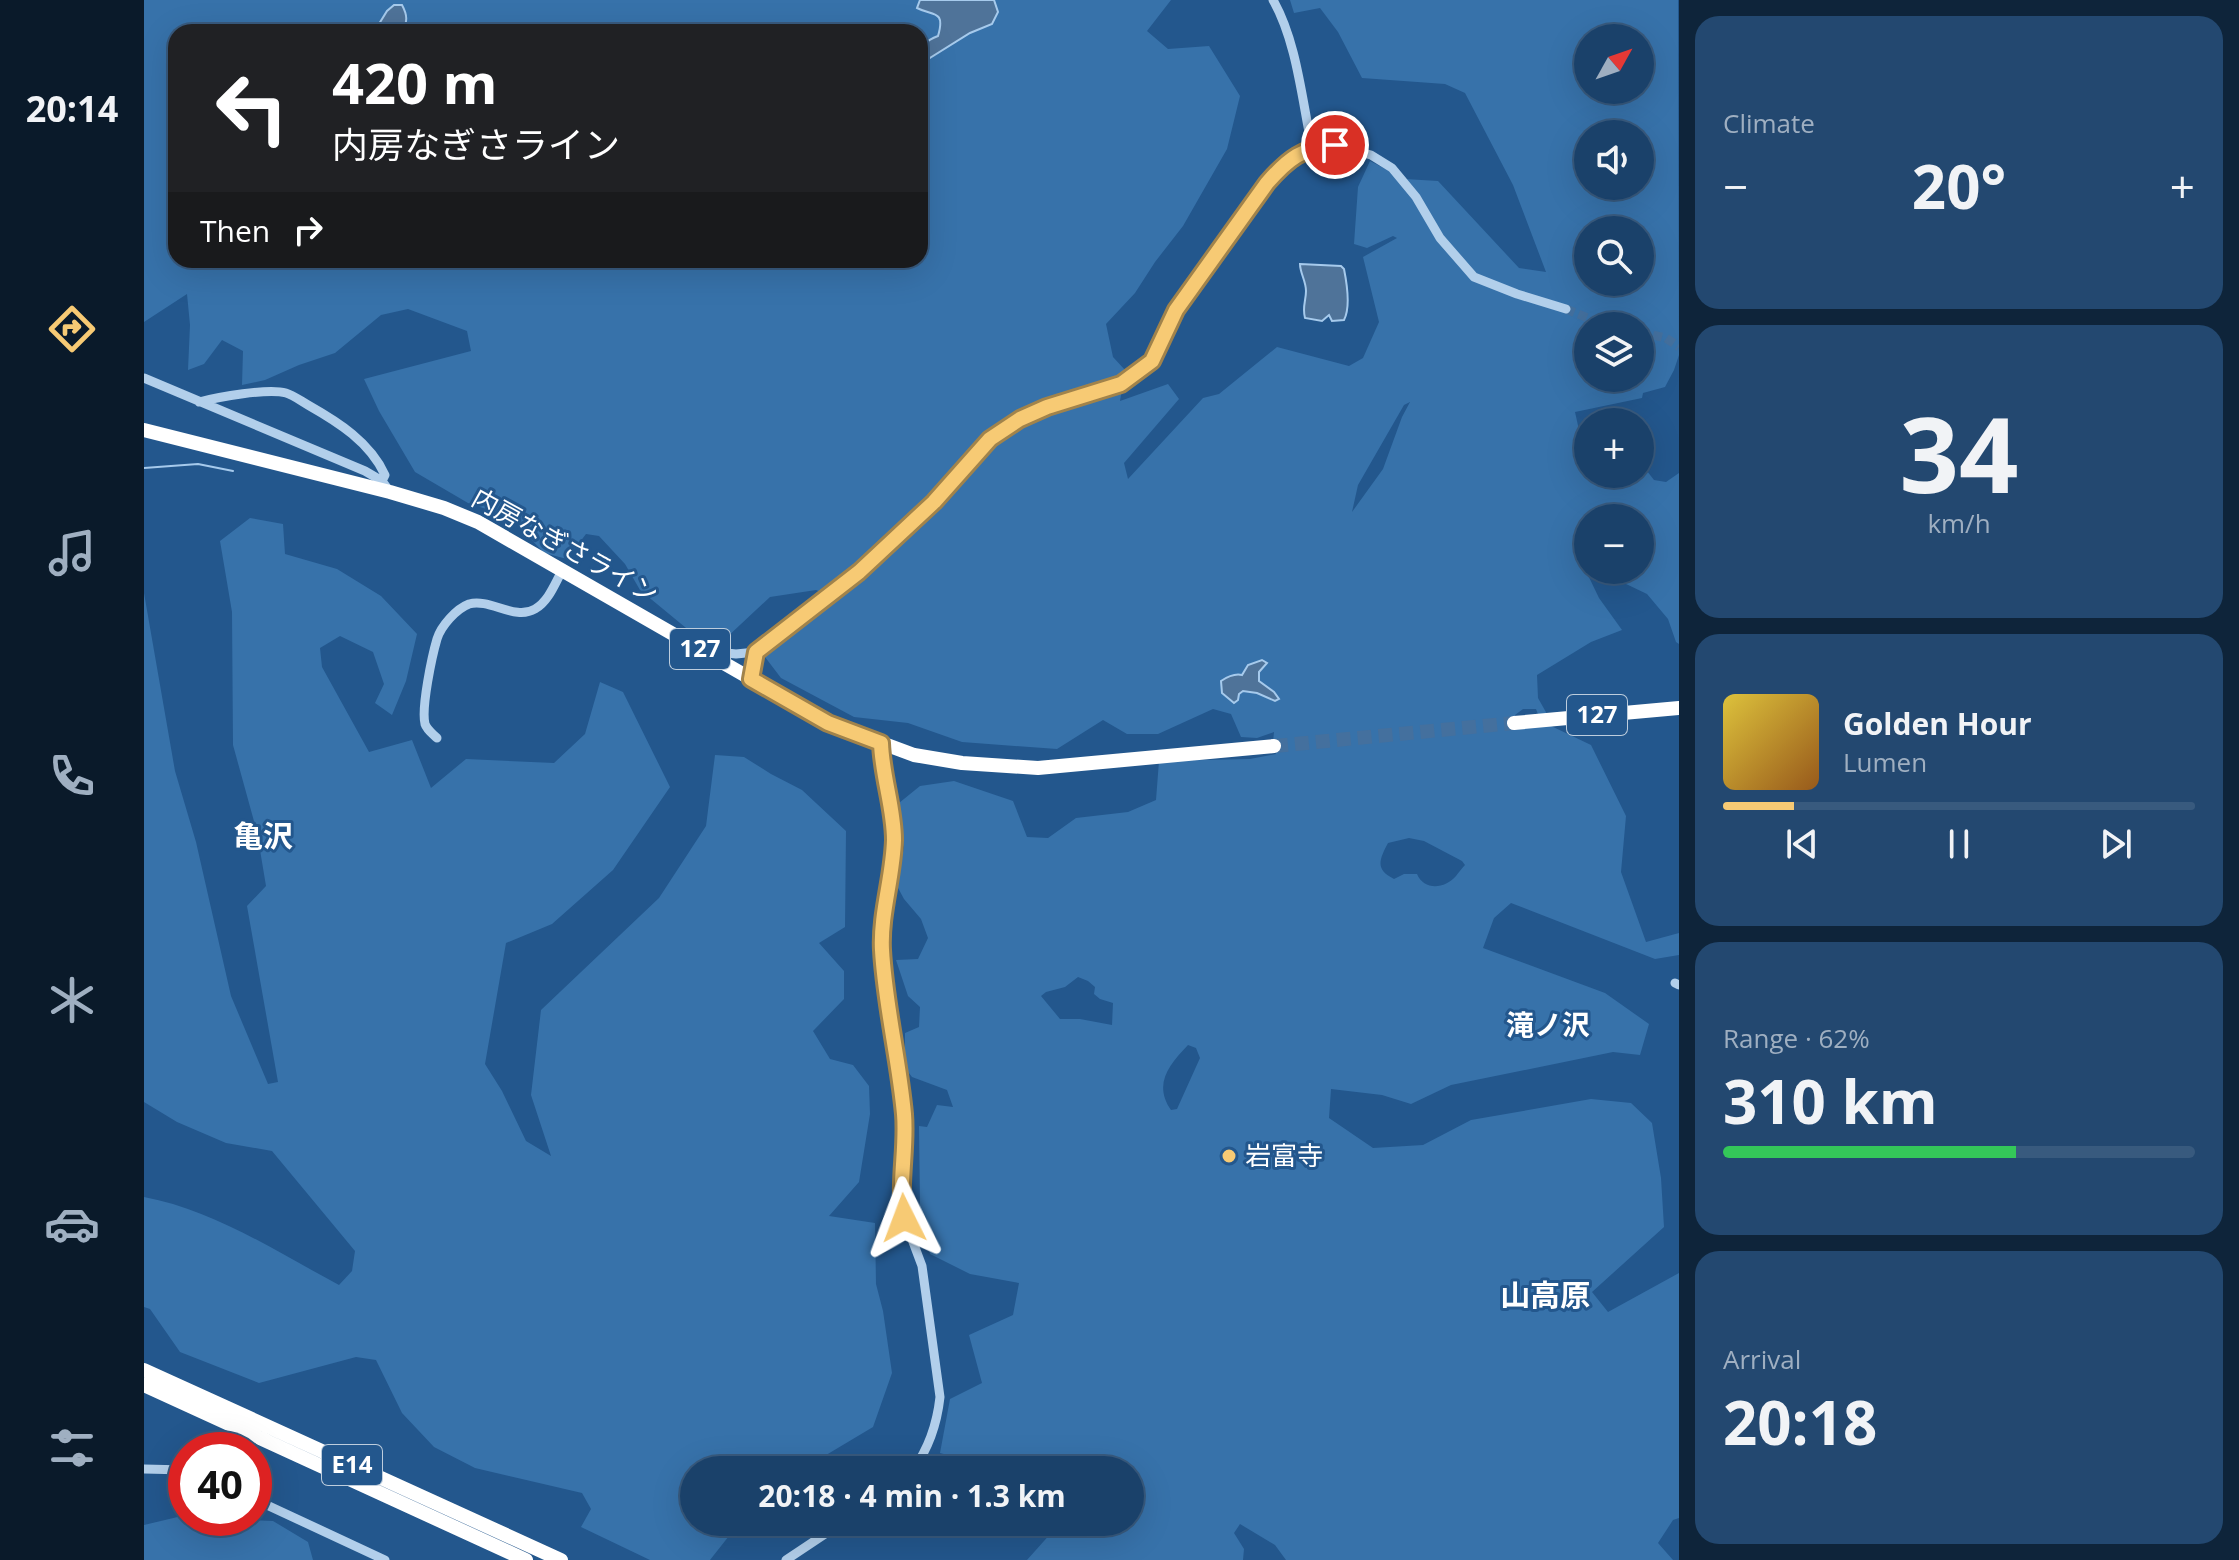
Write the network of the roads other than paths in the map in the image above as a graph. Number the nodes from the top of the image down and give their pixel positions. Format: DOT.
graph roads {
  1 [pos="1273,0"];
  2 [pos="1312,147"];
  3 [pos="1566,309"];
  4 [pos="144,378"];
  5 [pos="199,402"];
  6 [pos="144,430"];
  7 [pos="386,487"];
  8 [pos="563,569"];
  9 [pos="702,650"];
  10 [pos="756,652"];
  11 [pos="751,679"];
  12 [pos="1679,708"];
  13 [pos="1514,723"];
  14 [pos="437,738"];
  15 [pos="881,743"];
  16 [pos="1274,746"];
  17 [pos="144,1370"];
  18 [pos="144,1385"];
  19 [pos="923,1456"];
  20 [pos="144,1469"];
  21 [pos="168,1470"];
  22 [pos="272,1507"];
  23 [pos="822,1536"];
  24 [pos="385,1560"];
  25 [pos="526,1560"];
  26 [pos="561,1560"];
  27 [pos="786,1560"];
  1 -- 2 [label="street"];
  2 -- 3 [label="street"];
  2 -- 10 [label="street"];
  4 -- 5 [label="street"];
  5 -- 7 [label="street"];
  5 -- 7 [label="street"];
  6 -- 7 [label="highway, 内房なぎさライン / 127"];
  7 -- 8 [label="highway, 内房なぎさライン / 127"];
  8 -- 9 [label="highway, 内房なぎさライン / 127"];
  8 -- 14 [label="street"];
  9 -- 10 [label="street"];
  9 -- 11 [label="highway, 内房なぎさライン / 127"];
  10 -- 11 [label="street"];
  11 -- 15 [label="highway, 内房なぎさライン / 127"];
  12 -- 13 [label="highway, 127"];
  15 -- 16 [label="highway, 内房なぎさライン / 127"];
  15 -- 19 [label="street"];
  17 -- 26 [label="highway, E14"];
  18 -- 25 [label="highway, E14"];
  20 -- 21 [label="street"];
  22 -- 24 [label="street"];
  23 -- 27 [label="street"];
}
